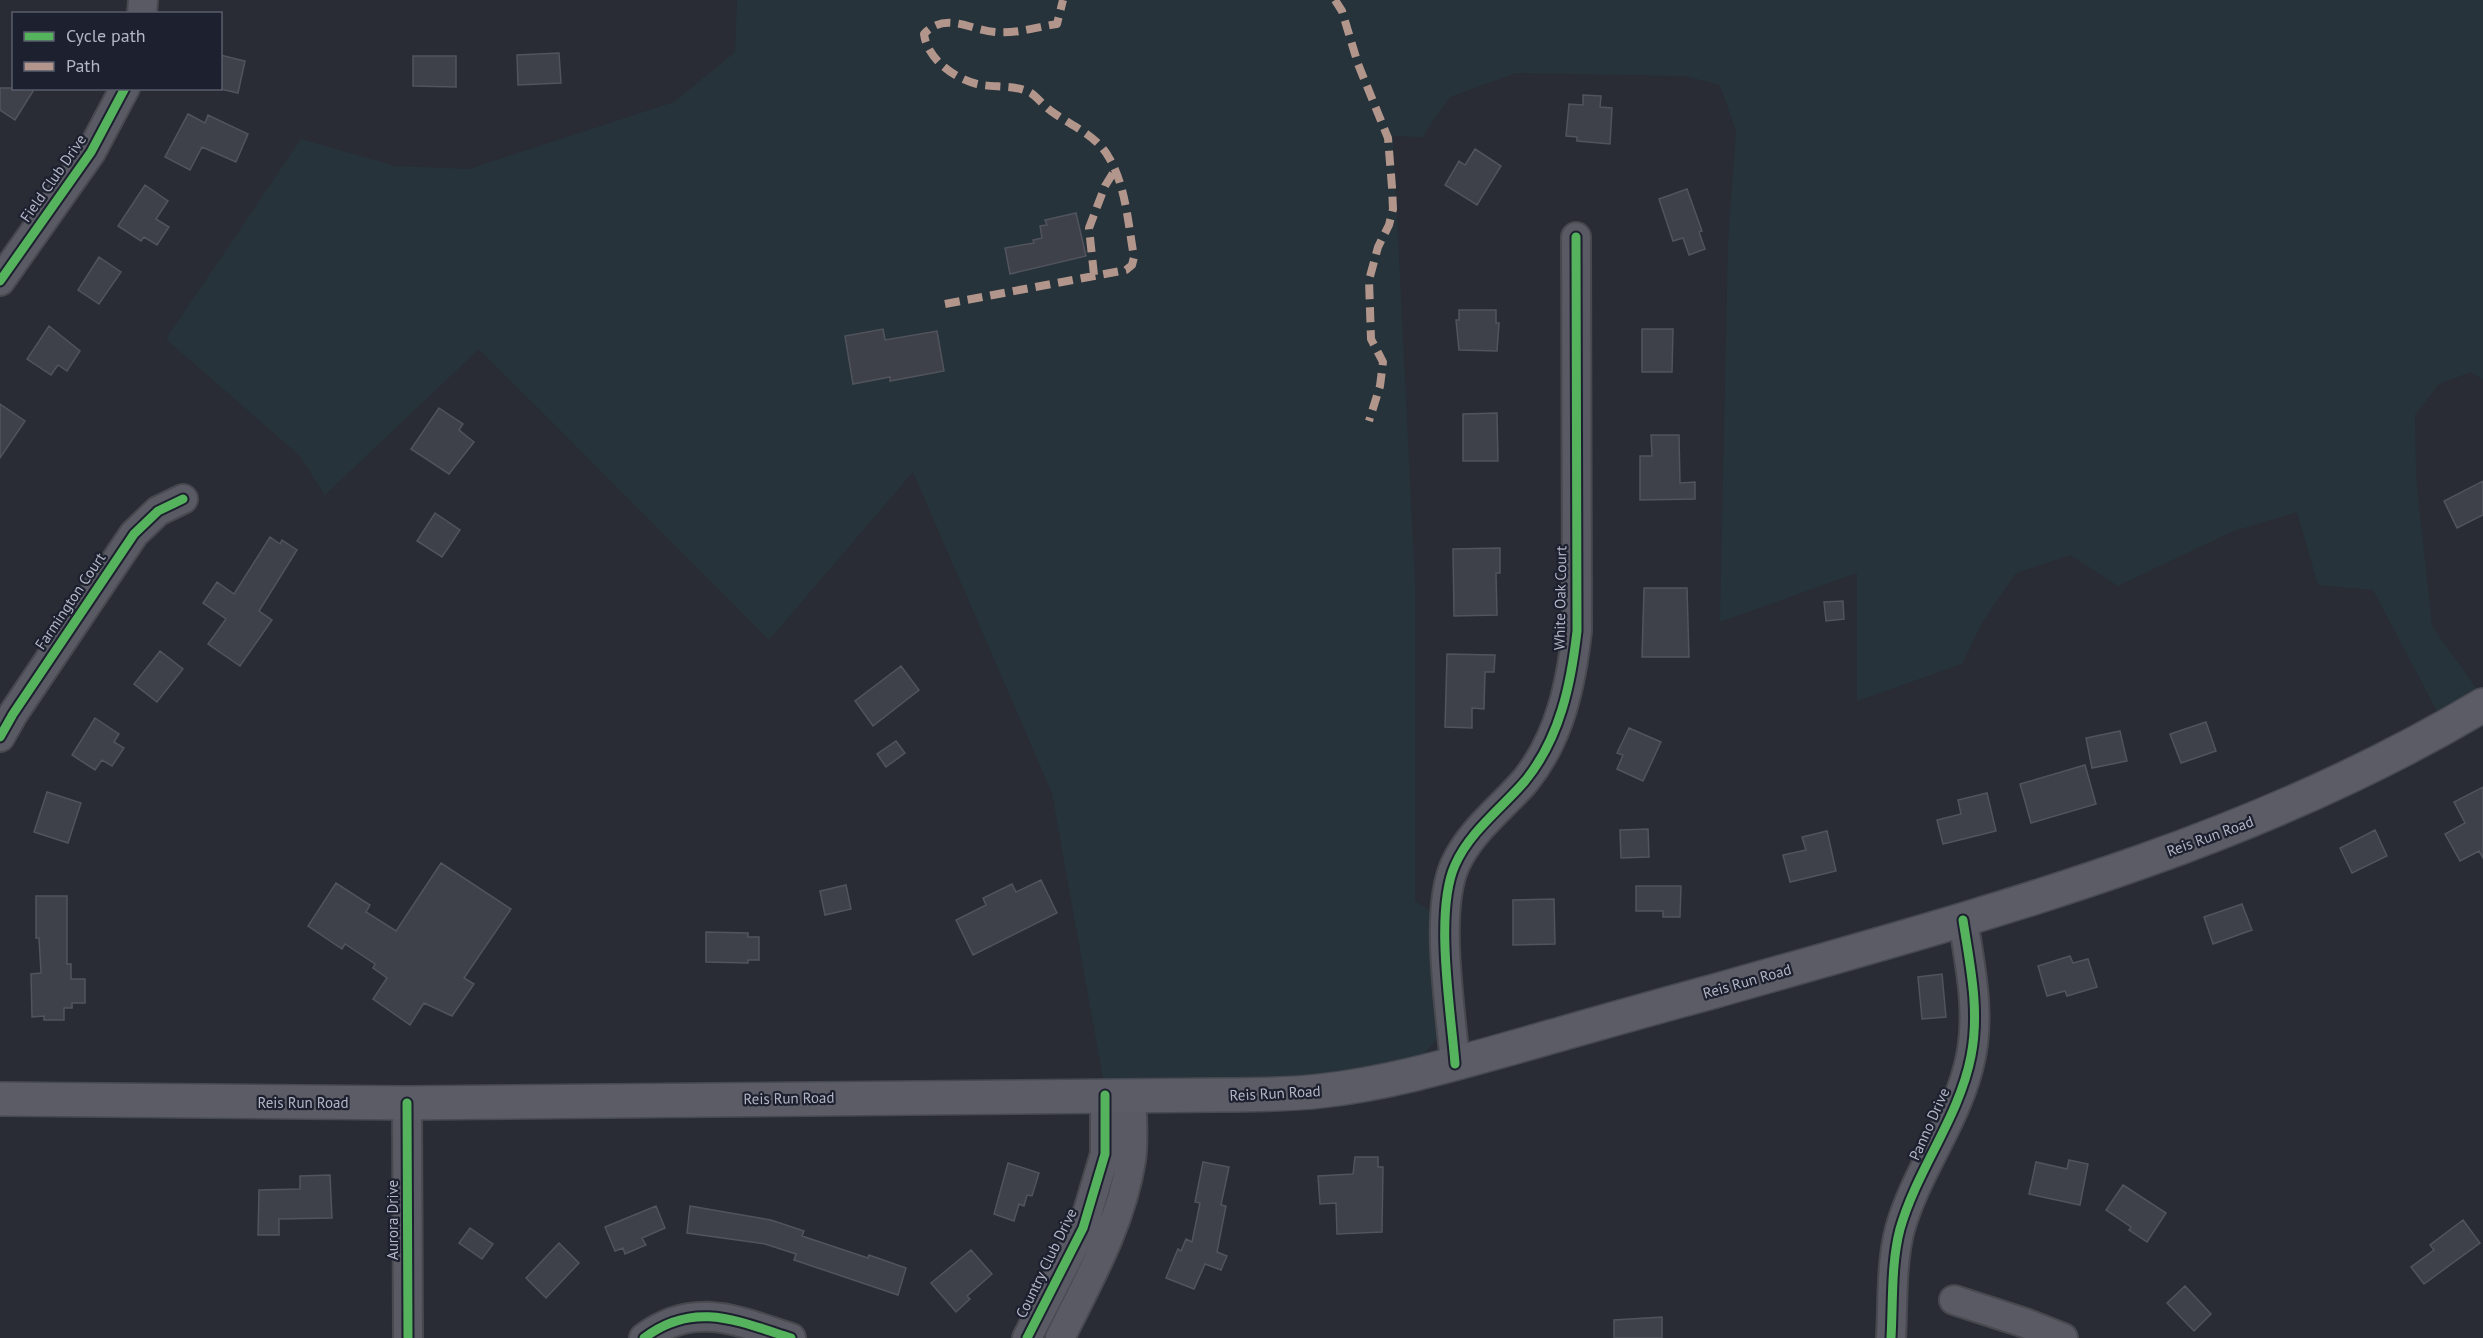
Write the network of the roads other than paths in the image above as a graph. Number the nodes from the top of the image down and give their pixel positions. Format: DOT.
graph roads {
  1 [pos="124,90"];
  2 [pos="1576,237"];
  3 [pos="0,281"];
  4 [pos="183,499"];
  5 [pos="2483,705"];
  6 [pos="0,737"];
  7 [pos="1963,920"];
  8 [pos="1455,1064"];
  9 [pos="1118,1096"];
  10 [pos="0,1099"];
  11 [pos="407,1103"];
  12 [pos="1954,1300"];
  13 [pos="408,1338"];
  14 [pos="644,1338"];
  15 [pos="791,1338"];
  16 [pos="1027,1338"];
  17 [pos="1060,1338"];
  18 [pos="1890,1338"];
  19 [pos="2063,1338"];
  1 -- 3 [label="street, Field Club Drive"];
  2 -- 8 [label="street, White Oak Court"];
  4 -- 6 [label="street, Farmington Court"];
  5 -- 7 [label="main road, Reis Run Road"];
  7 -- 8 [label="main road, Reis Run Road"];
  7 -- 18 [label="street, Panno Drive"];
  8 -- 9 [label="main road, Reis Run Road"];
  9 -- 11 [label="main road, Reis Run Road"];
  9 -- 16 [label="street, Country Club Drive"];
  9 -- 17 [label="street"];
  10 -- 11 [label="main road, Reis Run Road"];
  11 -- 13 [label="street, Aurora Drive"];
  12 -- 19 [label="street"];
  14 -- 15 [label="street"];
}
